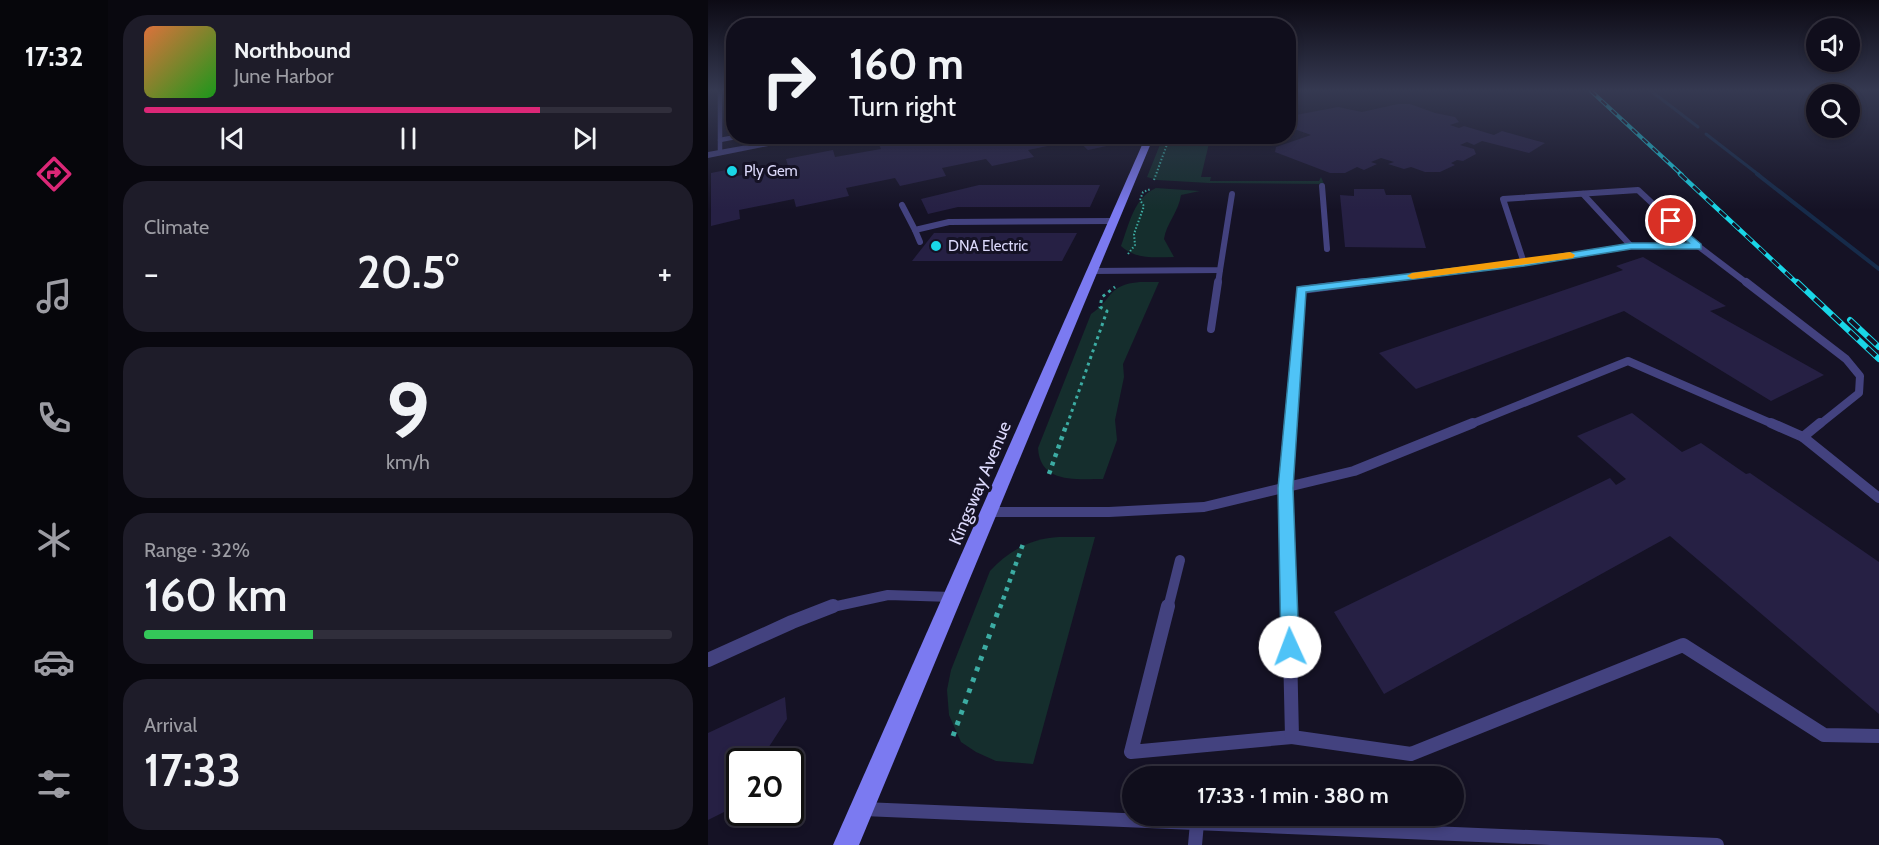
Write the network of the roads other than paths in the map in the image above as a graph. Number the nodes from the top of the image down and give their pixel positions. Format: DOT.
graph roads {
  1 [pos="720,130"];
  2 [pos="726,139"];
  3 [pos="720,140"];
  4 [pos="770,144"];
  5 [pos="1147,144"];
  6 [pos="720,153"];
  7 [pos="708,155"];
  8 [pos="1322,186"];
  9 [pos="1232,194"];
  10 [pos="1583,194"];
  11 [pos="902,205"];
  12 [pos="1113,221"];
  13 [pos="915,230"];
  14 [pos="920,242"];
  15 [pos="1631,246"];
  16 [pos="1698,246"];
  17 [pos="1327,249"];
  18 [pos="1524,263"];
  19 [pos="1092,270"];
  20 [pos="1220,270"];
  21 [pos="1211,329"];
  22 [pos="1803,437"];
  23 [pos="1286,488"];
  24 [pos="1879,498"];
  25 [pos="989,512"];
  26 [pos="1180,560"];
  27 [pos="952,597"];
  28 [pos="708,660"];
  29 [pos="1879,736"];
  30 [pos="1292,737"];
  31 [pos="861,808"];
  32 [pos="1122,819"];
  33 [pos="1197,826"];
  34 [pos="1268,826"];
  35 [pos="846,845"];
  36 [pos="1195,845"];
  37 [pos="1718,845"];
  1 -- 3 [label="lane"];
  2 -- 3 [label="lane"];
  3 -- 6 [label="lane"];
  4 -- 6 [label="street"];
  5 -- 12 [label="main road, Kingsway Avenue"];
  6 -- 7 [label="street"];
  8 -- 17 [label="lane"];
  9 -- 20 [label="lane"];
  10 -- 15 [label="lane"];
  10 -- 16 [label="lane"];
  10 -- 18 [label="lane"];
  11 -- 13 [label="lane"];
  12 -- 13 [label="lane"];
  12 -- 19 [label="main road, Kingsway Avenue"];
  13 -- 14 [label="lane"];
  15 -- 16 [label="lane"];
  15 -- 18 [label="lane"];
  16 -- 22 [label="lane"];
  18 -- 23 [label="lane"];
  19 -- 20 [label="lane"];
  19 -- 25 [label="main road, Kingsway Avenue"];
  20 -- 21 [label="lane"];
  22 -- 23 [label="lane"];
  22 -- 24 [label="lane"];
  23 -- 25 [label="lane"];
  23 -- 30 [label="lane"];
  25 -- 27 [label="main road, Kingsway Avenue"];
  26 -- 30 [label="lane"];
  27 -- 28 [label="lane"];
  27 -- 31 [label="main road, Kingsway Avenue"];
  29 -- 30 [label="lane"];
  31 -- 32 [label="lane"];
  31 -- 35 [label="main road, Kingsway Avenue"];
  33 -- 36 [label="lane"];
  34 -- 37 [label="lane"];
}
